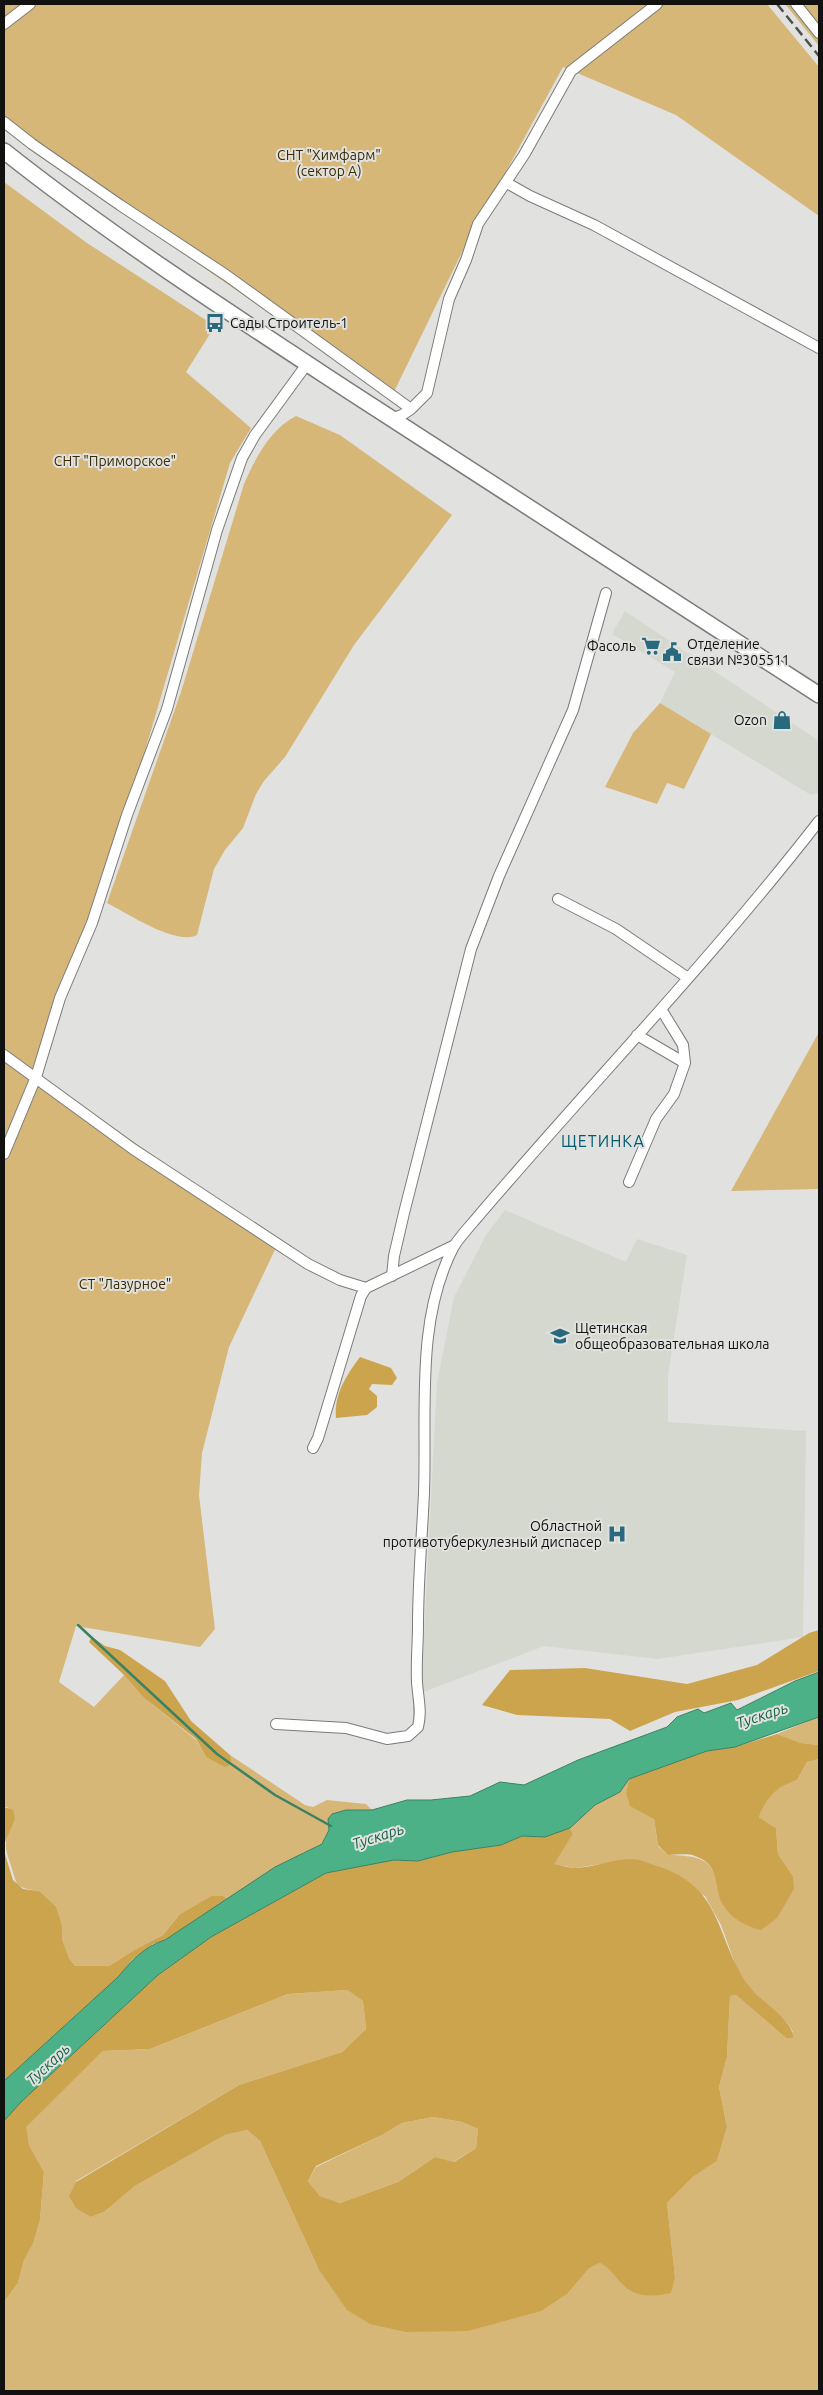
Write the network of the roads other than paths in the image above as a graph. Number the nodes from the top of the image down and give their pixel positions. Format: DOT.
graph roads {
  1 [pos="30,4"];
  2 [pos="657,4"];
  3 [pos="796,4"];
  4 [pos="4,24"];
  5 [pos="819,33"];
  6 [pos="4,122"];
  7 [pos="4,151"];
  8 [pos="506,184"];
  9 [pos="819,348"];
  10 [pos="307,364"];
  11 [pos="411,409"];
  12 [pos="391,419"];
  13 [pos="606,593"];
  14 [pos="819,696"];
  15 [pos="819,821"];
  16 [pos="558,899"];
  17 [pos="688,978"];
  18 [pos="661,1009"];
  19 [pos="637,1035"];
  20 [pos="4,1055"];
  21 [pos="685,1063"];
  22 [pos="36,1077"];
  23 [pos="4,1154"];
  24 [pos="629,1182"];
  25 [pos="455,1245"];
  26 [pos="392,1276"];
  27 [pos="366,1288"];
  28 [pos="313,1448"];
  29 [pos="276,1724"];
  1 -- 4 [label="street"];
  2 -- 8 [label="street"];
  3 -- 5 [label="street"];
  6 -- 11 [label="street"];
  7 -- 10 [label="main road"];
  8 -- 9 [label="street"];
  8 -- 11 [label="street"];
  10 -- 12 [label="main road"];
  10 -- 22 [label="street"];
  11 -- 12 [label="street"];
  12 -- 14 [label="main road"];
  13 -- 26 [label="street"];
  15 -- 17 [label="street"];
  16 -- 17 [label="street"];
  17 -- 18 [label="street"];
  18 -- 19 [label="street"];
  18 -- 21 [label="street"];
  19 -- 21 [label="street"];
  19 -- 25 [label="street"];
  20 -- 22 [label="street"];
  21 -- 24 [label="street"];
  22 -- 23 [label="street"];
  22 -- 27 [label="street"];
  25 -- 26 [label="street"];
  25 -- 29 [label="street"];
  26 -- 27 [label="street"];
  27 -- 28 [label="street"];
}
